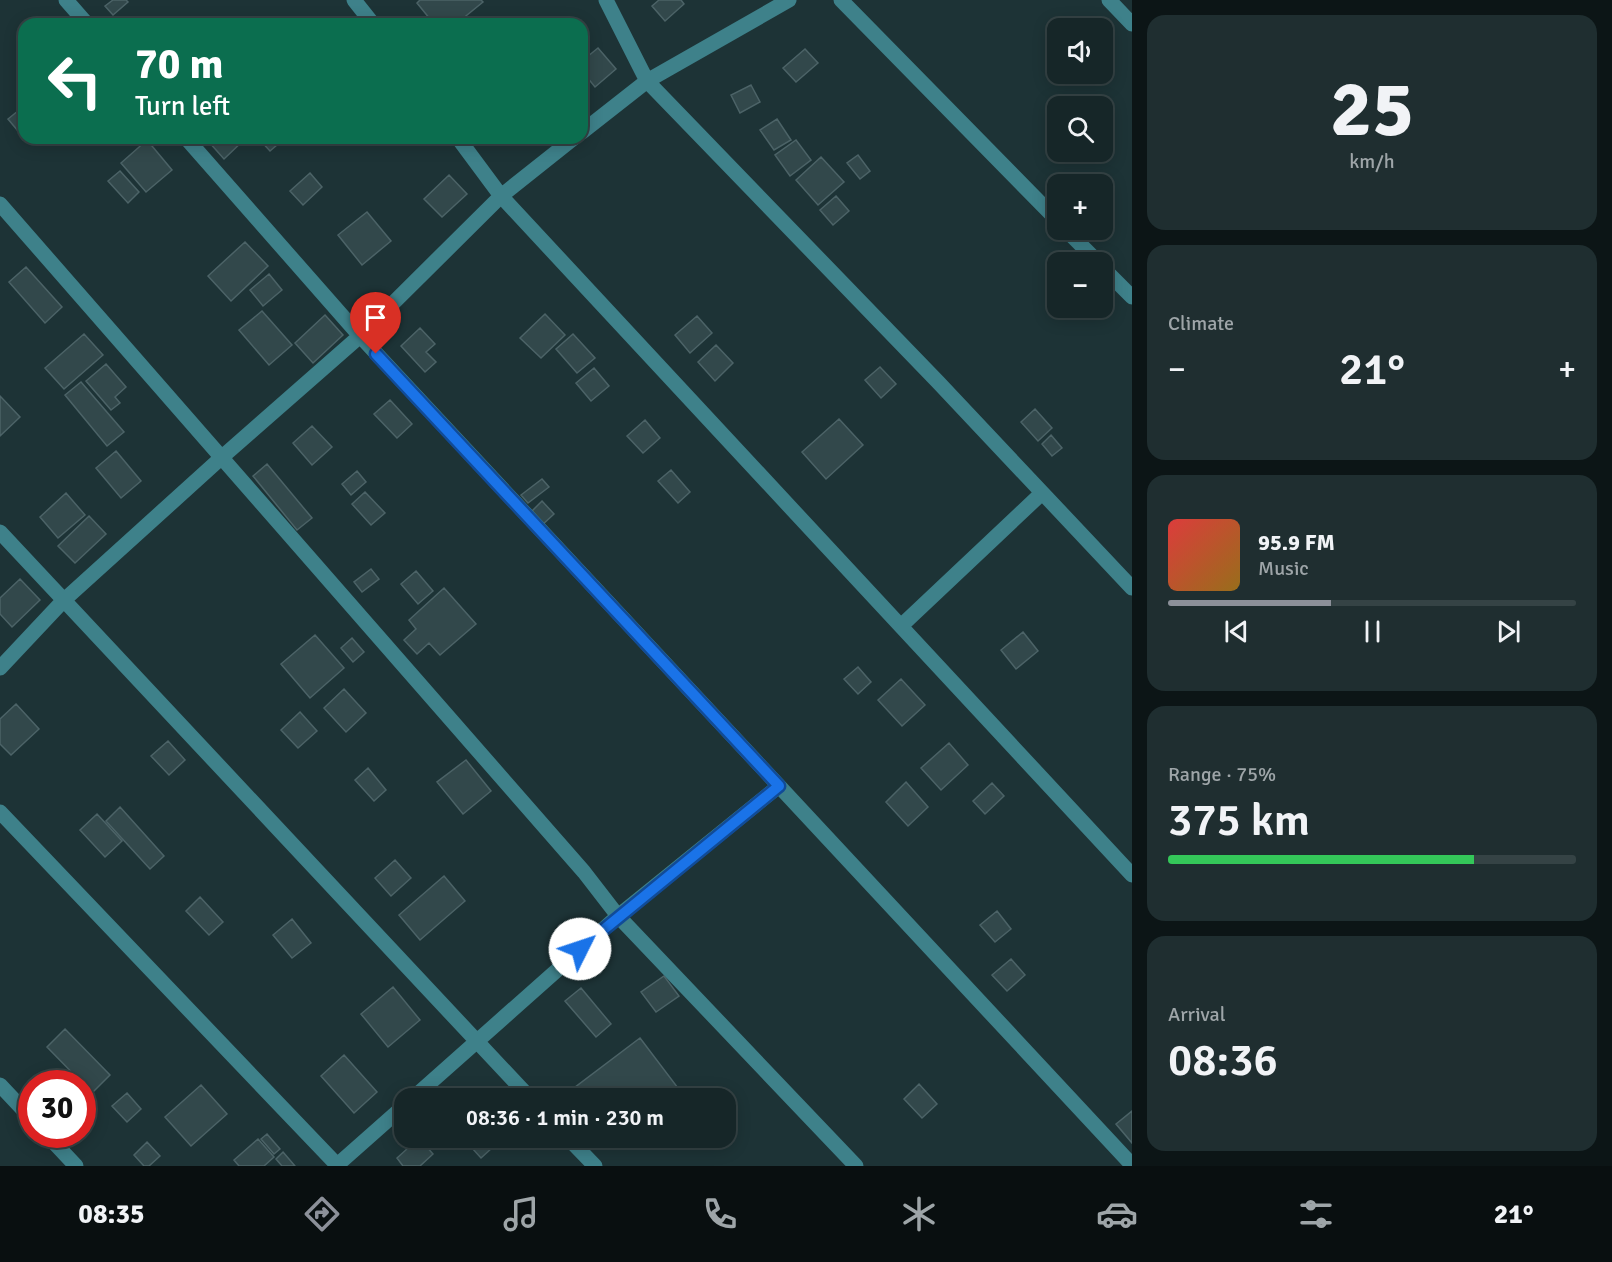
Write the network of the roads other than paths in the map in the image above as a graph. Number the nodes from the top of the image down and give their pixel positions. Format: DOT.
graph roads {
  1 [pos="66,0"];
  2 [pos="354,0"];
  3 [pos="606,0"];
  4 [pos="789,0"];
  5 [pos="842,0"];
  6 [pos="1109,0"];
  7 [pos="82,18"];
  8 [pos="368,18"];
  9 [pos="1132,24"];
  10 [pos="647,81"];
  11 [pos="588,127"];
  12 [pos="191,144"];
  13 [pos="462,144"];
  14 [pos="566,144"];
  15 [pos="501,196"];
  16 [pos="0,204"];
  17 [pos="1047,210"];
  18 [pos="1076,240"];
  19 [pos="1088,252"];
  20 [pos="1113,278"];
  21 [pos="1132,297"];
  22 [pos="360,336"];
  23 [pos="221,458"];
  24 [pos="1042,493"];
  25 [pos="0,532"];
  26 [pos="1132,588"];
  27 [pos="63,601"];
  28 [pos="901,626"];
  29 [pos="0,668"];
  30 [pos="779,786"];
  31 [pos="0,812"];
  32 [pos="1132,875"];
  33 [pos="618,916"];
  34 [pos="477,1042"];
  35 [pos="0,1085"];
  36 [pos="424,1088"];
  37 [pos="521,1088"];
  38 [pos="18,1104"];
  39 [pos="394,1116"];
  40 [pos="59,1148"];
  41 [pos="578,1148"];
  42 [pos="76,1166"];
  43 [pos="337,1166"];
  44 [pos="595,1166"];
  45 [pos="856,1166"];
  46 [pos="1132,1166"];
  1 -- 7 [label="street"];
  2 -- 8 [label="street"];
  3 -- 10 [label="street"];
  4 -- 10 [label="street"];
  5 -- 17 [label="street"];
  6 -- 9 [label="street"];
  10 -- 11 [label="street"];
  10 -- 24 [label="street"];
  12 -- 22 [label="street"];
  13 -- 15 [label="street"];
  14 -- 15 [label="street"];
  15 -- 22 [label="street"];
  15 -- 28 [label="street"];
  16 -- 23 [label="street"];
  18 -- 19 [label="street"];
  20 -- 21 [label="street"];
  22 -- 23 [label="street"];
  22 -- 30 [label="street"];
  23 -- 27 [label="street"];
  23 -- 33 [label="street"];
  24 -- 26 [label="street"];
  24 -- 28 [label="street"];
  25 -- 27 [label="street"];
  27 -- 29 [label="street"];
  27 -- 34 [label="street"];
  28 -- 32 [label="street"];
  30 -- 33 [label="street"];
  30 -- 46 [label="street"];
  31 -- 43 [label="street"];
  33 -- 34 [label="street"];
  33 -- 45 [label="street"];
  34 -- 36 [label="street"];
  34 -- 37 [label="street"];
  35 -- 38 [label="street"];
  39 -- 43 [label="street"];
  40 -- 42 [label="street"];
  41 -- 44 [label="street"];
}
